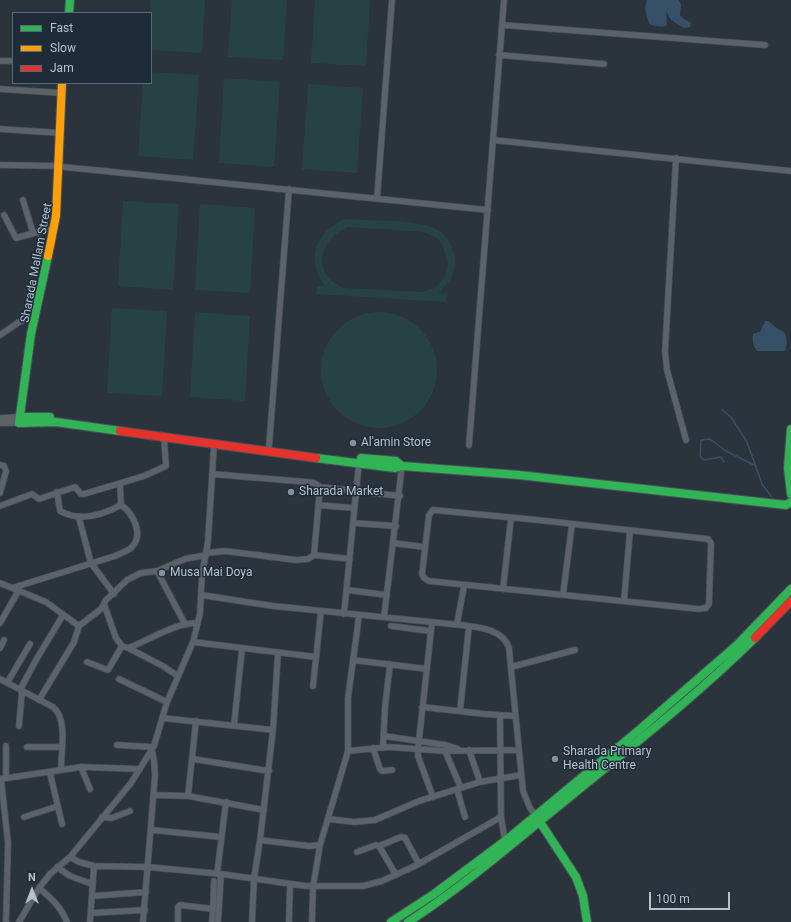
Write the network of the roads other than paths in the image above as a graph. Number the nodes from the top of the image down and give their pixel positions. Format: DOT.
graph roads {
  1 [pos="70,0"];
  2 [pos="75,0"];
  3 [pos="392,0"];
  4 [pos="504,0"];
  5 [pos="69,12"];
  6 [pos="74,12"];
  7 [pos="502,25"];
  8 [pos="765,45"];
  9 [pos="499,55"];
  10 [pos="0,61"];
  11 [pos="10,61"];
  12 [pos="604,64"];
  13 [pos="62,84"];
  14 [pos="67,84"];
  15 [pos="0,88"];
  16 [pos="62,93"];
  17 [pos="0,129"];
  18 [pos="60,133"];
  19 [pos="493,140"];
  20 [pos="676,158"];
  21 [pos="0,165"];
  22 [pos="61,166"];
  23 [pos="791,171"];
  24 [pos="289,189"];
  25 [pos="377,199"];
  26 [pos="23,200"];
  27 [pos="488,210"];
  28 [pos="4,215"];
  29 [pos="53,228"];
  30 [pos="33,233"];
  31 [pos="34,317"];
  32 [pos="0,335"];
  33 [pos="0,418"];
  34 [pos="22,420"];
  35 [pos="0,423"];
  36 [pos="791,429"];
  37 [pos="164,437"];
  38 [pos="686,440"];
  39 [pos="214,445"];
  40 [pos="469,445"];
  41 [pos="269,447"];
  42 [pos="359,463"];
  43 [pos="0,464"];
  44 [pos="402,466"];
  45 [pos="212,474"];
  46 [pos="120,484"];
  47 [pos="320,487"];
  48 [pos="355,491"];
  49 [pos="57,492"];
  50 [pos="0,493"];
  51 [pos="791,494"];
  52 [pos="400,496"];
  53 [pos="789,503"];
  54 [pos="121,505"];
  55 [pos="318,505"];
  56 [pos="0,506"];
  57 [pos="354,508"];
  58 [pos="79,518"];
  59 [pos="511,518"];
  60 [pos="353,523"];
  61 [pos="572,524"];
  62 [pos="396,526"];
  63 [pos="630,532"];
  64 [pos="393,544"];
  65 [pos="424,547"];
  66 [pos="207,554"];
  67 [pos="314,555"];
  68 [pos="350,559"];
  69 [pos="91,563"];
  70 [pos="157,571"];
  71 [pos="0,583"];
  72 [pos="464,586"];
  73 [pos="12,588"];
  74 [pos="503,589"];
  75 [pos="19,590"];
  76 [pos="347,590"];
  77 [pos="791,590"];
  78 [pos="114,594"];
  79 [pos="387,594"];
  80 [pos="201,595"];
  81 [pos="563,595"];
  82 [pos="624,601"];
  83 [pos="791,601"];
  84 [pos="104,604"];
  85 [pos="321,611"];
  86 [pos="344,614"];
  87 [pos="63,615"];
  88 [pos="359,616"];
  89 [pos="384,617"];
  90 [pos="432,622"];
  91 [pos="0,623"];
  92 [pos="198,623"];
  93 [pos="184,624"];
  94 [pos="457,624"];
  95 [pos="79,626"];
  96 [pos="391,626"];
  97 [pos="470,626"];
  98 [pos="430,631"];
  99 [pos="4,640"];
  100 [pos="193,642"];
  101 [pos="30,644"];
  102 [pos="125,647"];
  103 [pos="0,648"];
  104 [pos="242,649"];
  105 [pos="575,650"];
  106 [pos="278,653"];
  107 [pos="316,657"];
  108 [pos="353,660"];
  109 [pos="87,662"];
  110 [pos="390,664"];
  111 [pos="511,667"];
  112 [pos="427,669"];
  113 [pos="178,676"];
  114 [pos="0,679"];
  115 [pos="119,679"];
  116 [pos="7,683"];
  117 [pos="313,686"];
  118 [pos="21,691"];
  119 [pos="39,700"];
  120 [pos="167,702"];
  121 [pos="422,707"];
  122 [pos="460,711"];
  123 [pos="500,715"];
  124 [pos="515,716"];
  125 [pos="162,718"];
  126 [pos="196,721"];
  127 [pos="234,725"];
  128 [pos="19,726"];
  129 [pos="273,730"];
  130 [pos="384,736"];
  131 [pos="419,740"];
  132 [pos="117,745"];
  133 [pos="6,746"];
  134 [pos="27,747"];
  135 [pos="61,747"];
  136 [pos="383,747"];
  137 [pos="373,748"];
  138 [pos="152,749"];
  139 [pos="418,749"];
  140 [pos="461,750"];
  141 [pos="469,750"];
  142 [pos="501,750"];
  143 [pos="518,750"];
  144 [pos="348,751"];
  145 [pos="445,751"];
  146 [pos="193,759"];
  147 [pos="81,767"];
  148 [pos="140,769"];
  149 [pos="61,770"];
  150 [pos="392,770"];
  151 [pos="269,771"];
  152 [pos="50,773"];
  153 [pos="521,775"];
  154 [pos="2,779"];
  155 [pos="500,779"];
  156 [pos="480,782"];
  157 [pos="90,789"];
  158 [pos="459,789"];
  159 [pos="154,795"];
  160 [pos="188,796"];
  161 [pos="433,797"];
  162 [pos="226,802"];
  163 [pos="58,806"];
  164 [pos="130,810"];
  165 [pos="264,810"];
  166 [pos="24,817"];
  167 [pos="102,817"];
  168 [pos="465,817"];
  169 [pos="501,817"];
  170 [pos="538,818"];
  171 [pos="329,819"];
  172 [pos="62,824"];
  173 [pos="152,830"];
  174 [pos="221,837"];
  175 [pos="260,840"];
  176 [pos="505,841"];
  177 [pos="320,845"];
  178 [pos="379,846"];
  179 [pos="357,852"];
  180 [pos="70,857"];
  181 [pos="419,864"];
  182 [pos="94,866"];
  183 [pos="148,866"];
  184 [pos="57,867"];
  185 [pos="219,874"];
  186 [pos="396,875"];
  187 [pos="3,876"];
  188 [pos="254,878"];
  189 [pos="214,881"];
  190 [pos="92,884"];
  191 [pos="290,884"];
  192 [pos="313,887"];
  193 [pos="39,888"];
  194 [pos="146,892"];
  195 [pos="93,896"];
  196 [pos="213,909"];
  197 [pos="144,910"];
  198 [pos="91,913"];
  199 [pos="6,922"];
  200 [pos="19,922"];
  201 [pos="67,922"];
  202 [pos="90,922"];
  203 [pos="143,922"];
  204 [pos="178,922"];
  205 [pos="212,922"];
  206 [pos="218,922"];
  207 [pos="252,922"];
  208 [pos="289,922"];
  209 [pos="312,922"];
  210 [pos="391,922"];
  211 [pos="408,922"];
  212 [pos="587,922"];
  1 -- 5 [label="street"];
  2 -- 6 [label="street"];
  3 -- 25 [label="street"];
  4 -- 7 [label="street"];
  7 -- 8 [label="street"];
  7 -- 9 [label="street"];
  9 -- 12 [label="street"];
  9 -- 19 [label="street"];
  10 -- 11 [label="street"];
  13 -- 16 [label="street, Sharada Mallam Street"];
  14 -- 22 [label="street, Sharada Mallam Street"];
  15 -- 16 [label="street"];
  16 -- 18 [label="street, Sharada Mallam Street"];
  17 -- 18 [label="street"];
  18 -- 22 [label="street, Sharada Mallam Street"];
  19 -- 20 [label="street"];
  19 -- 27 [label="street"];
  20 -- 23 [label="street"];
  20 -- 38 [label="street"];
  21 -- 22 [label="street"];
  22 -- 24 [label="street"];
  22 -- 29 [label="street, Sharada Mallam Street"];
  22 -- 34 [label="street, Sharada Mallam Street"];
  24 -- 25 [label="street"];
  24 -- 41 [label="street"];
  25 -- 27 [label="street"];
  26 -- 30 [label="street"];
  27 -- 40 [label="street"];
  28 -- 30 [label="street"];
  29 -- 30 [label="street"];
  29 -- 31 [label="street, Sharada Mallam Street"];
  31 -- 32 [label="street"];
  31 -- 34 [label="street, Sharada Mallam Street"];
  33 -- 34 [label="street"];
  34 -- 35 [label="street"];
  34 -- 37 [label="street"];
  34 -- 41 [label="street"];
  36 -- 51 [label="street"];
  37 -- 39 [label="street"];
  37 -- 46 [label="street"];
  39 -- 42 [label="street"];
  39 -- 45 [label="street"];
  41 -- 44 [label="street"];
  42 -- 44 [label="street"];
  42 -- 48 [label="street"];
  43 -- 50 [label="street"];
  44 -- 52 [label="street"];
  44 -- 53 [label="street"];
  45 -- 47 [label="street"];
  45 -- 66 [label="street"];
  46 -- 49 [label="street"];
  46 -- 54 [label="street"];
  47 -- 48 [label="street"];
  47 -- 55 [label="street"];
  48 -- 52 [label="street"];
  48 -- 57 [label="street"];
  49 -- 56 [label="street"];
  49 -- 58 [label="street"];
  52 -- 62 [label="street"];
  54 -- 58 [label="street"];
  54 -- 69 [label="street"];
  55 -- 57 [label="street"];
  55 -- 67 [label="street"];
  57 -- 60 [label="street"];
  58 -- 69 [label="street"];
  59 -- 61 [label="street"];
  59 -- 65 [label="street"];
  59 -- 74 [label="street"];
  60 -- 62 [label="street"];
  60 -- 68 [label="street"];
  61 -- 63 [label="street"];
  61 -- 81 [label="street"];
  62 -- 64 [label="street"];
  63 -- 82 [label="street"];
  63 -- 82 [label="street"];
  64 -- 65 [label="street"];
  64 -- 79 [label="street"];
  65 -- 72 [label="street"];
  66 -- 67 [label="street"];
  66 -- 70 [label="street"];
  66 -- 80 [label="street"];
  67 -- 68 [label="street"];
  68 -- 76 [label="street"];
  69 -- 73 [label="street"];
  69 -- 78 [label="street"];
  70 -- 78 [label="street"];
  70 -- 93 [label="street"];
  71 -- 73 [label="street"];
  72 -- 74 [label="street"];
  72 -- 94 [label="street"];
  73 -- 75 [label="street"];
  74 -- 81 [label="street"];
  75 -- 87 [label="street"];
  75 -- 91 [label="street"];
  76 -- 79 [label="street"];
  76 -- 86 [label="street"];
  77 -- 170 [label="street"];
  78 -- 84 [label="street"];
  79 -- 89 [label="street"];
  80 -- 85 [label="street"];
  80 -- 92 [label="street"];
  81 -- 82 [label="street"];
  83 -- 170 [label="street"];
  84 -- 95 [label="street"];
  84 -- 102 [label="street"];
  85 -- 86 [label="street"];
  85 -- 107 [label="street"];
  86 -- 88 [label="street"];
  87 -- 95 [label="street"];
  87 -- 118 [label="street"];
  88 -- 89 [label="street"];
  88 -- 108 [label="street"];
  89 -- 90 [label="street"];
  90 -- 94 [label="street"];
  90 -- 98 [label="street"];
  92 -- 93 [label="street"];
  92 -- 100 [label="street"];
  93 -- 102 [label="street"];
  94 -- 97 [label="street"];
  95 -- 119 [label="street"];
  96 -- 98 [label="street"];
  97 -- 111 [label="street"];
  97 -- 122 [label="street"];
  98 -- 112 [label="street"];
  99 -- 103 [label="street"];
  100 -- 104 [label="street"];
  100 -- 113 [label="street"];
  101 -- 116 [label="street"];
  102 -- 109 [label="street"];
  102 -- 113 [label="street"];
  104 -- 106 [label="street"];
  104 -- 127 [label="street"];
  105 -- 111 [label="street"];
  106 -- 107 [label="street"];
  106 -- 129 [label="street"];
  107 -- 117 [label="street"];
  108 -- 110 [label="street"];
  108 -- 144 [label="street"];
  110 -- 112 [label="street"];
  110 -- 130 [label="street"];
  111 -- 124 [label="street"];
  112 -- 121 [label="street"];
  113 -- 120 [label="street"];
  114 -- 116 [label="street"];
  115 -- 120 [label="street"];
  116 -- 118 [label="street"];
  118 -- 119 [label="street"];
  118 -- 128 [label="street"];
  119 -- 135 [label="street"];
  120 -- 125 [label="street"];
  121 -- 122 [label="street"];
  121 -- 131 [label="street"];
  122 -- 123 [label="street"];
  123 -- 124 [label="street"];
  123 -- 142 [label="street"];
  124 -- 143 [label="street"];
  125 -- 126 [label="street"];
  125 -- 138 [label="street"];
  126 -- 127 [label="street"];
  126 -- 146 [label="street"];
  127 -- 129 [label="street"];
  129 -- 151 [label="street"];
  130 -- 131 [label="street"];
  130 -- 136 [label="street"];
  131 -- 139 [label="street"];
  131 -- 140 [label="street"];
  132 -- 138 [label="street"];
  133 -- 154 [label="street"];
  134 -- 135 [label="street"];
  135 -- 149 [label="street"];
  136 -- 137 [label="street"];
  136 -- 139 [label="street"];
  137 -- 144 [label="street"];
  137 -- 150 [label="street"];
  138 -- 148 [label="street"];
  138 -- 159 [label="street"];
  139 -- 145 [label="street"];
  139 -- 161 [label="street"];
  140 -- 141 [label="street"];
  140 -- 145 [label="street"];
  141 -- 142 [label="street"];
  141 -- 156 [label="street"];
  142 -- 143 [label="street"];
  142 -- 155 [label="street"];
  143 -- 153 [label="street"];
  144 -- 171 [label="street"];
  145 -- 158 [label="street"];
  146 -- 151 [label="street"];
  146 -- 160 [label="street"];
  147 -- 148 [label="street"];
  147 -- 149 [label="street"];
  147 -- 157 [label="street"];
  148 -- 167 [label="street"];
  149 -- 152 [label="street"];
  151 -- 165 [label="street"];
  152 -- 154 [label="street"];
  152 -- 163 [label="street"];
  153 -- 155 [label="street"];
  153 -- 170 [label="street"];
  154 -- 187 [label="street"];
  155 -- 156 [label="street"];
  155 -- 169 [label="street"];
  156 -- 158 [label="street"];
  158 -- 161 [label="street"];
  158 -- 168 [label="street"];
  159 -- 160 [label="street"];
  159 -- 173 [label="street"];
  160 -- 162 [label="street"];
  161 -- 171 [label="street"];
  162 -- 165 [label="street"];
  162 -- 174 [label="street"];
  163 -- 166 [label="street"];
  163 -- 172 [label="street"];
  164 -- 167 [label="street"];
  165 -- 175 [label="street"];
  167 -- 180 [label="street"];
  169 -- 176 [label="street"];
  169 -- 181 [label="street"];
  170 -- 176 [label="street"];
  170 -- 211 [label="street"];
  170 -- 212 [label="street"];
  171 -- 177 [label="street"];
  173 -- 174 [label="street"];
  173 -- 183 [label="street"];
  174 -- 185 [label="street"];
  175 -- 177 [label="street"];
  175 -- 188 [label="street"];
  176 -- 210 [label="street"];
  177 -- 192 [label="street"];
  178 -- 179 [label="street"];
  178 -- 181 [label="street"];
  178 -- 186 [label="street"];
  180 -- 182 [label="street"];
  180 -- 184 [label="street"];
  181 -- 186 [label="street"];
  182 -- 183 [label="street"];
  182 -- 190 [label="street"];
  183 -- 185 [label="street"];
  183 -- 194 [label="street"];
  184 -- 190 [label="street"];
  184 -- 193 [label="street"];
  185 -- 188 [label="street"];
  185 -- 206 [label="street"];
  186 -- 192 [label="street"];
  187 -- 199 [label="street"];
  188 -- 191 [label="street"];
  188 -- 207 [label="street"];
  189 -- 196 [label="street"];
  190 -- 195 [label="street"];
  191 -- 192 [label="street"];
  191 -- 208 [label="street"];
  192 -- 209 [label="street"];
  193 -- 200 [label="street"];
  193 -- 201 [label="street"];
  194 -- 195 [label="street"];
  194 -- 197 [label="street"];
  195 -- 198 [label="street"];
  196 -- 204 [label="street"];
  196 -- 205 [label="street"];
  197 -- 198 [label="street"];
  197 -- 203 [label="street"];
  198 -- 202 [label="street"];
}
